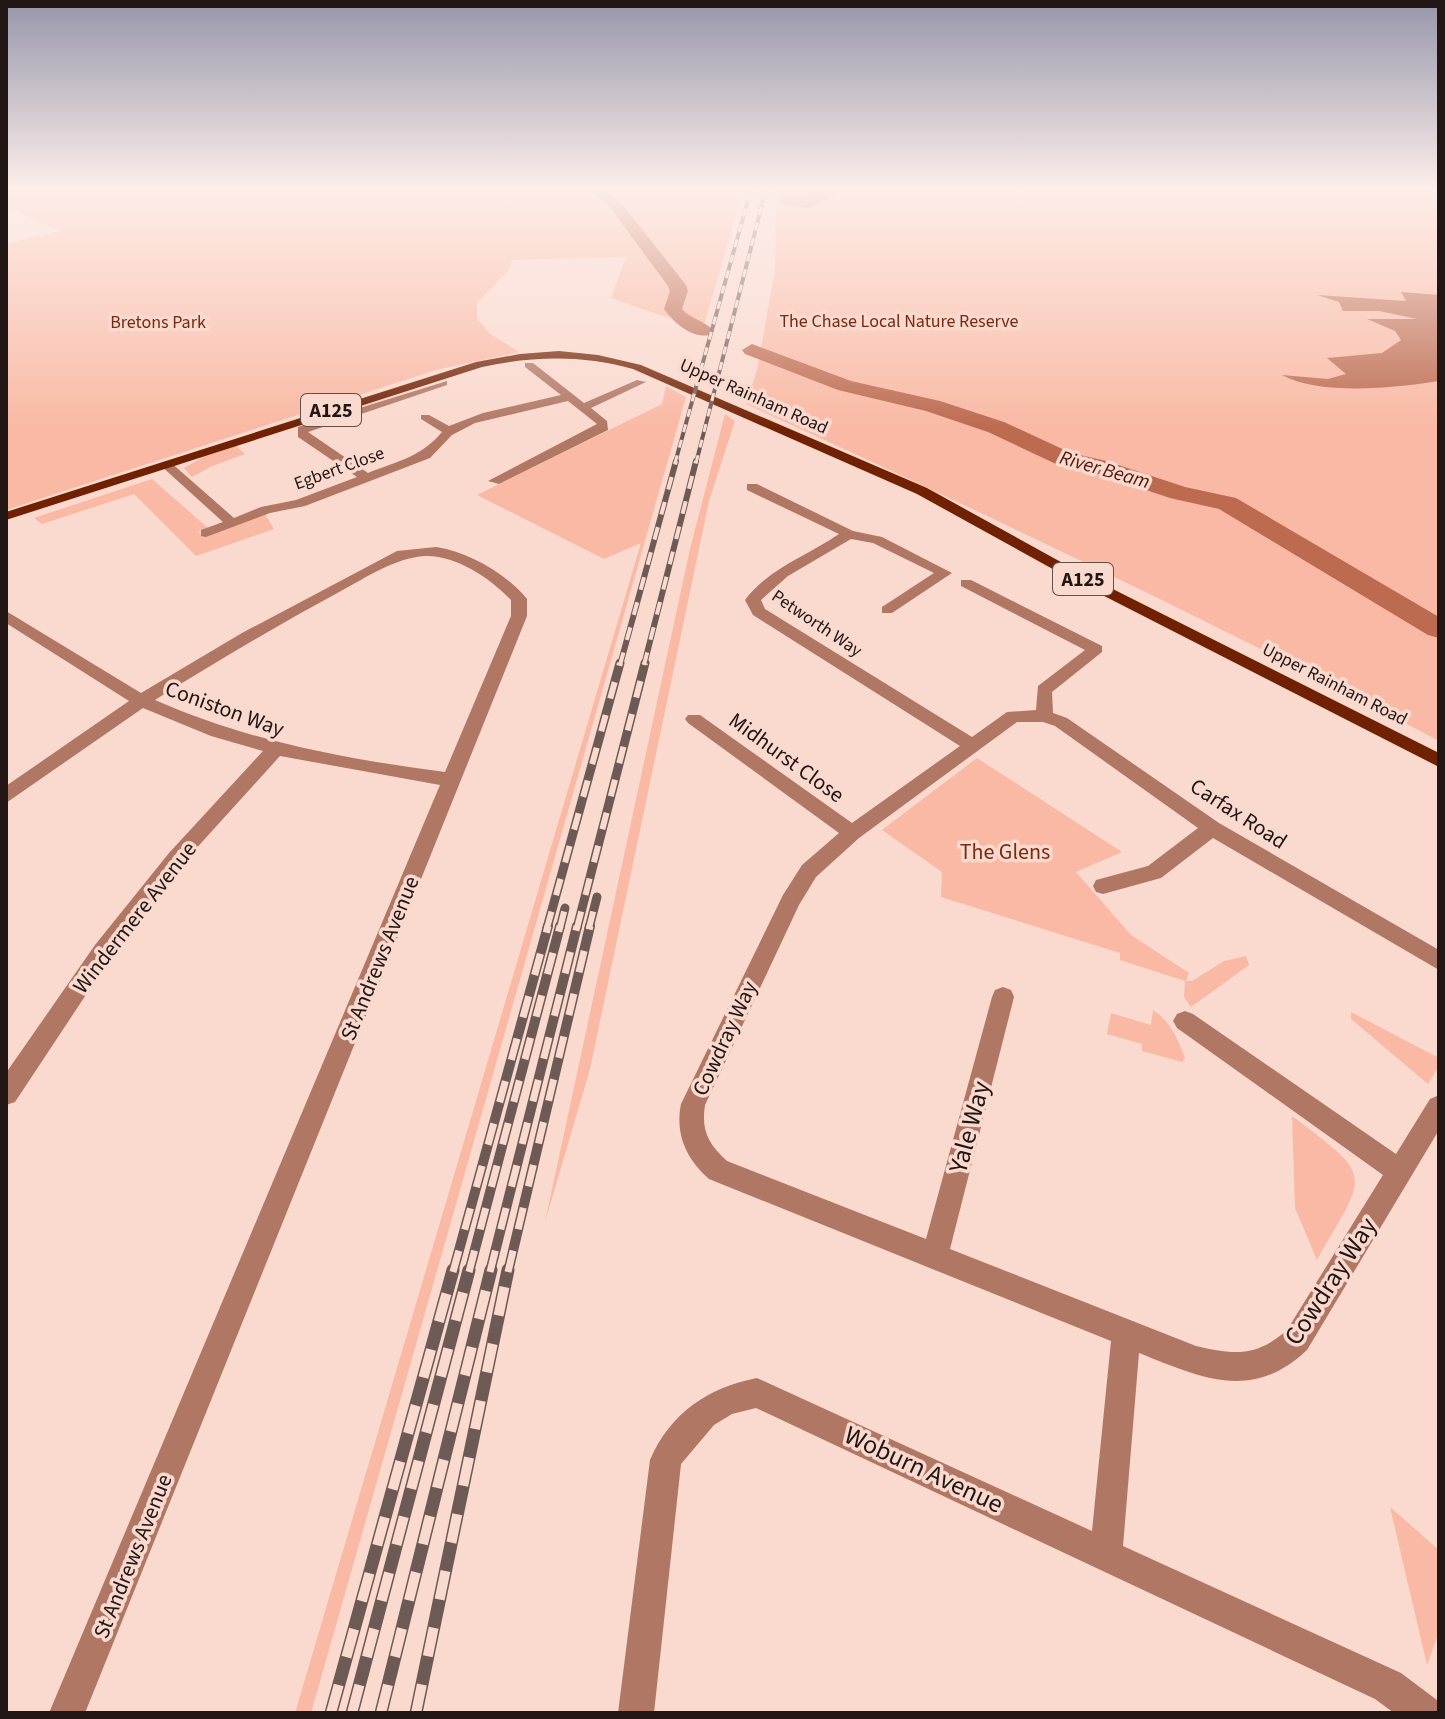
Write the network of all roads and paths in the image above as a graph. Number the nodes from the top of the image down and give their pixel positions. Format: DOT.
graph roads {
  1 [pos="558,364"];
  2 [pos="641,382"];
  3 [pos="443,383"];
  4 [pos="570,397"];
  5 [pos="584,407"];
  6 [pos="425,417"];
  7 [pos="449,431"];
  8 [pos="165,464"];
  9 [pos="366,477"];
  10 [pos="494,481"];
  11 [pos="752,487"];
  12 [pos="6,516"];
  13 [pos="231,522"];
  14 [pos="206,533"];
  15 [pos="849,534"];
  16 [pos="966,583"];
  17 [pos="887,610"];
  18 [pos="7,619"];
  19 [pos="141,701"];
  20 [pos="1013,716"];
  21 [pos="1045,716"];
  22 [pos="694,719"];
  23 [pos="972,745"];
  24 [pos="274,751"];
  25 [pos="1439,761"];
  26 [pos="453,780"];
  27 [pos="6,796"];
  28 [pos="1212,828"];
  29 [pos="852,833"];
  30 [pos="1103,886"];
  31 [pos="1439,961"];
  32 [pos="1003,997"];
  33 [pos="1185,1021"];
  34 [pos="6,1094"];
  35 [pos="1439,1107"];
  36 [pos="1400,1172"];
  37 [pos="935,1256"];
  38 [pos="1126,1333"];
  39 [pos="1106,1554"];
  40 [pos="67,1713"];
  41 [pos="636,1713"];
  42 [pos="1424,1713"];
  1 -- 4 [label="street"];
  2 -- 5 [label="street"];
  3 -- 9 [label="street"];
  4 -- 5 [label="street"];
  4 -- 7 [label="street, Egbert Close"];
  5 -- 10 [label="street"];
  6 -- 7 [label="street"];
  7 -- 9 [label="street, Egbert Close"];
  8 -- 12 [label="main road, Upper Rainham Road / A125"];
  8 -- 13 [label="street"];
  8 -- 25 [label="main road, Upper Rainham Road / A125"];
  9 -- 13 [label="street, Egbert Close"];
  11 -- 15 [label="street"];
  13 -- 14 [label="street, Egbert Close"];
  15 -- 17 [label="street"];
  15 -- 23 [label="street, Petworth Way"];
  16 -- 21 [label="street"];
  18 -- 19 [label="street, Coniston Way"];
  19 -- 24 [label="street, Coniston Way"];
  19 -- 26 [label="street, St Andrews Avenue"];
  19 -- 27 [label="street"];
  20 -- 21 [label="street, Carfax Road"];
  20 -- 23 [label="street, Cowdray Way"];
  21 -- 28 [label="street, Carfax Road"];
  22 -- 29 [label="street, Midhurst Close"];
  23 -- 29 [label="street, Cowdray Way"];
  24 -- 26 [label="street, Coniston Way"];
  24 -- 34 [label="street, Windermere Avenue"];
  26 -- 40 [label="street, St Andrews Avenue"];
  28 -- 30 [label="street"];
  28 -- 31 [label="street, Carfax Road"];
  29 -- 37 [label="street, Cowdray Way"];
  32 -- 37 [label="street, Yale Way"];
  33 -- 36 [label="street"];
  35 -- 36 [label="street, Cowdray Way"];
  36 -- 38 [label="street, Cowdray Way"];
  37 -- 38 [label="street, Cowdray Way"];
  38 -- 39 [label="street"];
  39 -- 41 [label="street, Woburn Avenue"];
  39 -- 42 [label="street, Woburn Avenue"];
}
